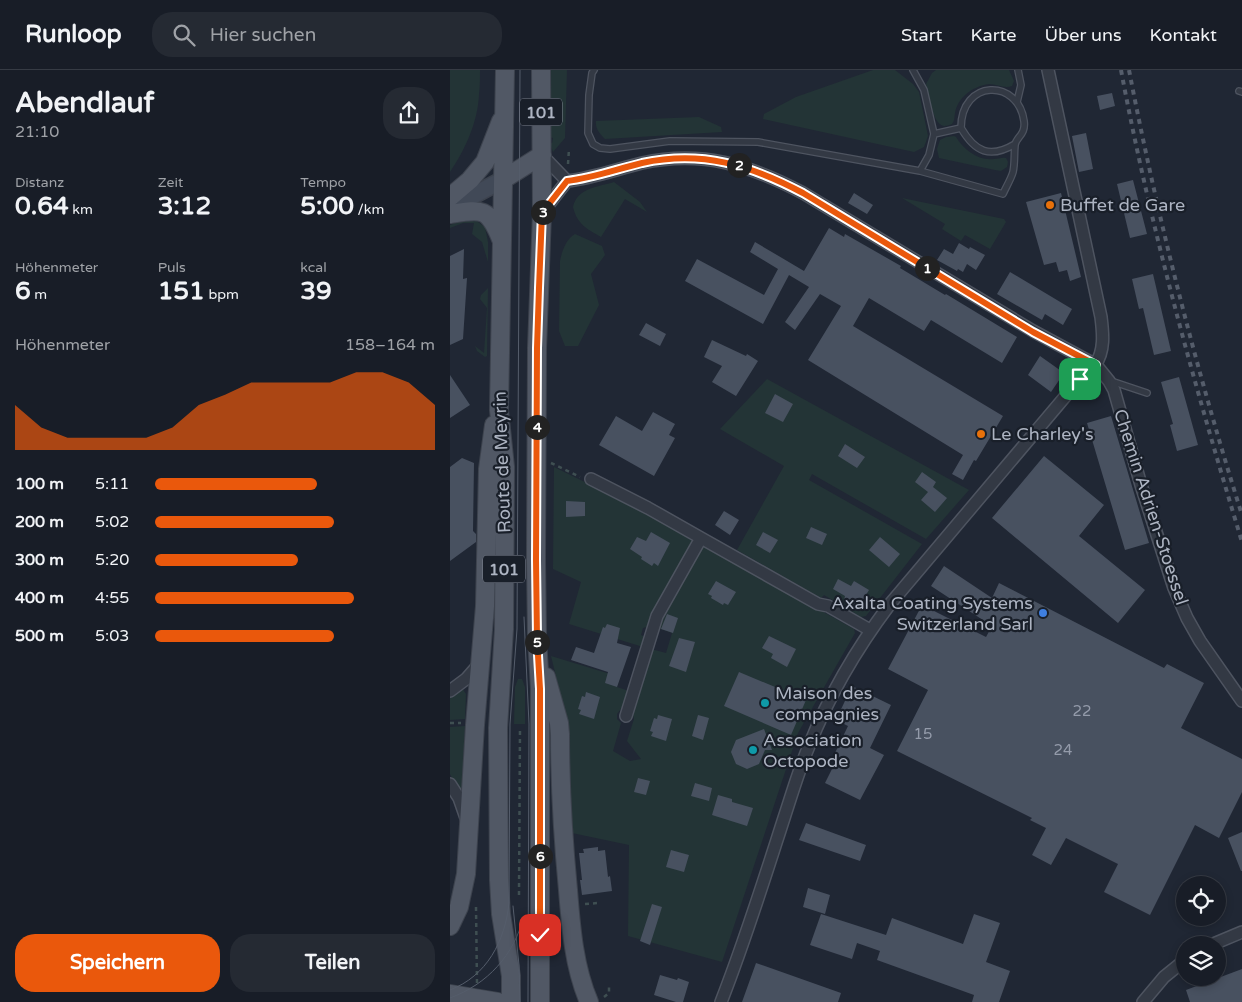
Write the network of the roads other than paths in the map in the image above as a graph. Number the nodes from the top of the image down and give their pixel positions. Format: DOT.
graph roads {
  1 [pos="505,70"];
  2 [pos="541,70"];
  3 [pos="594,70"];
  4 [pos="913,70"];
  5 [pos="1018,70"];
  6 [pos="1048,70"];
  7 [pos="1017,102"];
  8 [pos="505,114"];
  9 [pos="960,128"];
  10 [pos="934,134"];
  11 [pos="1015,144"];
  12 [pos="542,154"];
  13 [pos="920,171"];
  14 [pos="504,179"];
  15 [pos="567,181"];
  16 [pos="450,197"];
  17 [pos="450,208"];
  18 [pos="542,213"];
  19 [pos="450,214"];
  20 [pos="502,243"];
  21 [pos="1096,365"];
  22 [pos="1109,381"];
  23 [pos="1147,393"];
  24 [pos="499,410"];
  25 [pos="591,479"];
  26 [pos="701,538"];
  27 [pos="870,630"];
  28 [pos="538,651"];
  29 [pos="480,663"];
  30 [pos="450,691"];
  31 [pos="1242,701"];
  32 [pos="626,716"];
  33 [pos="450,784"];
  34 [pos="470,828"];
  35 [pos="450,926"];
  36 [pos="1242,932"];
  37 [pos="1226,939"];
  38 [pos="1176,967"];
  39 [pos="450,994"];
  40 [pos="498,1002"];
  41 [pos="511,1002"];
  42 [pos="540,1002"];
  43 [pos="589,1002"];
  44 [pos="721,1002"];
  45 [pos="1143,1002"];
  1 -- 8 [label="main road, Route de Meyrin / 101"];
  2 -- 12 [label="main road, Route de Meyrin / 101"];
  3 -- 13 [label="lane"];
  4 -- 10 [label="lane"];
  5 -- 7 [label="lane"];
  6 -- 21 [label="street"];
  7 -- 9 [label="lane"];
  7 -- 11 [label="lane"];
  8 -- 14 [label="main road, Route de Meyrin / 101"];
  8 -- 16 [label="main road"];
  9 -- 10 [label="lane"];
  9 -- 11 [label="lane"];
  10 -- 13 [label="lane"];
  11 -- 13 [label="lane"];
  12 -- 14 [label="main road"];
  12 -- 15 [label="street"];
  12 -- 18 [label="main road, Route de Meyrin / 101"];
  14 -- 17 [label="main road"];
  14 -- 20 [label="main road, Route de Meyrin / 101"];
  15 -- 18 [label="street"];
  15 -- 21 [label="street"];
  18 -- 28 [label="main road, Route de Meyrin / 101"];
  19 -- 20 [label="main road"];
  20 -- 24 [label="main road, Route de Meyrin / 101"];
  21 -- 22 [label="street, Chemin Adrien-Stoessel"];
  21 -- 27 [label="street"];
  22 -- 23 [label="lane"];
  22 -- 31 [label="street, Chemin Adrien-Stoessel"];
  24 -- 29 [label="main road"];
  24 -- 41 [label="main road, Route de Meyrin / 101"];
  25 -- 26 [label="street"];
  26 -- 27 [label="street"];
  26 -- 32 [label="street"];
  27 -- 44 [label="street"];
  28 -- 42 [label="main road, Route de Meyrin / 101"];
  28 -- 43 [label="main road"];
  29 -- 30 [label="street"];
  29 -- 34 [label="main road"];
  33 -- 34 [label="street"];
  34 -- 35 [label="main road"];
  36 -- 37 [label="street"];
  38 -- 45 [label="street"];
  39 -- 40 [label="main road"];
}
